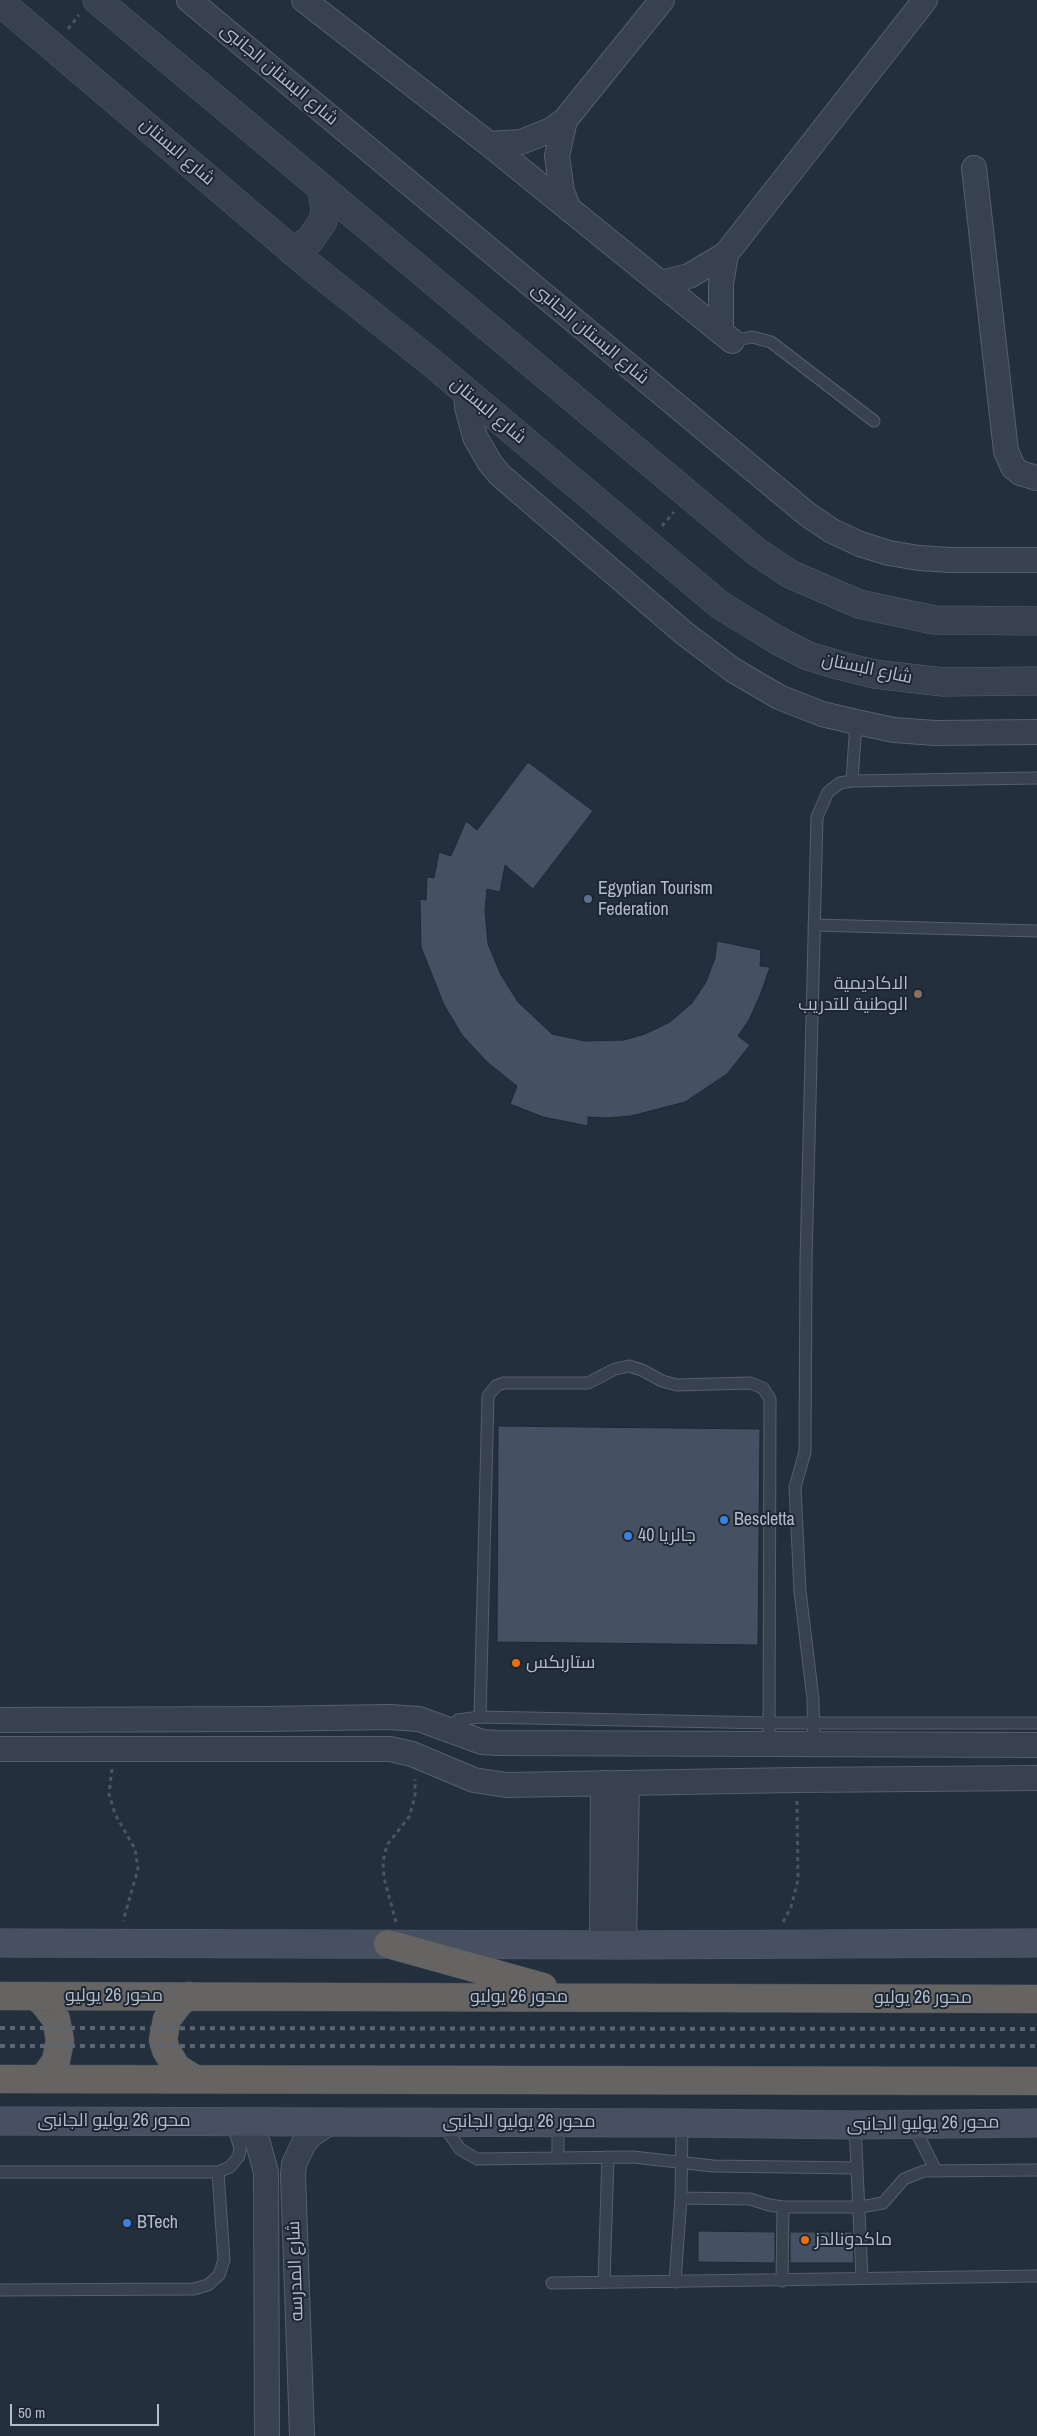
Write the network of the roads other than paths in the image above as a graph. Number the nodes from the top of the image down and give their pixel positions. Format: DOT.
graph roads {
  1 [pos="189,0"];
  2 [pos="304,0"];
  3 [pos="662,0"];
  4 [pos="924,0"];
  5 [pos="0,2"];
  6 [pos="102,6"];
  7 [pos="565,120"];
  8 [pos="489,144"];
  9 [pos="974,168"];
  10 [pos="322,188"];
  11 [pos="569,209"];
  12 [pos="292,251"];
  13 [pos="726,254"];
  14 [pos="661,283"];
  15 [pos="726,337"];
  16 [pos="466,392"];
  17 [pos="874,421"];
  18 [pos="1037,478"];
  19 [pos="1037,560"];
  20 [pos="1037,621"];
  21 [pos="1037,681"];
  22 [pos="856,722"];
  23 [pos="1037,732"];
  24 [pos="1037,778"];
  25 [pos="852,781"];
  26 [pos="814,925"];
  27 [pos="1037,931"];
  28 [pos="480,1717"];
  29 [pos="0,1720"];
  30 [pos="263,1720"];
  31 [pos="1037,1723"];
  32 [pos="448,1730"];
  33 [pos="769,1734"];
  34 [pos="808,1738"];
  35 [pos="1037,1745"];
  36 [pos="0,1749"];
  37 [pos="263,1750"];
  38 [pos="1037,1778"];
  39 [pos="797,1780"];
  40 [pos="603,1784"];
  41 [pos="627,1784"];
  42 [pos="0,1943"];
  43 [pos="1037,1943"];
  44 [pos="395,1944"];
  45 [pos="613,1945"];
  46 [pos="0,1996"];
  47 [pos="34,1996"];
  48 [pos="189,1996"];
  49 [pos="578,1997"];
  50 [pos="1037,1999"];
  51 [pos="0,2078"];
  52 [pos="43,2079"];
  53 [pos="195,2079"];
  54 [pos="1037,2081"];
  55 [pos="0,2121"];
  56 [pos="235,2121"];
  57 [pos="330,2122"];
  58 [pos="441,2122"];
  59 [pos="558,2122"];
  60 [pos="682,2123"];
  61 [pos="912,2123"];
  62 [pos="1037,2123"];
  63 [pos="855,2125"];
  64 [pos="558,2157"];
  65 [pos="608,2157"];
  66 [pos="681,2162"];
  67 [pos="856,2168"];
  68 [pos="1037,2170"];
  69 [pos="936,2171"];
  70 [pos="0,2172"];
  71 [pos="218,2172"];
  72 [pos="681,2198"];
  73 [pos="783,2207"];
  74 [pos="860,2207"];
  75 [pos="1037,2276"];
  76 [pos="862,2278"];
  77 [pos="782,2281"];
  78 [pos="604,2282"];
  79 [pos="675,2282"];
  80 [pos="552,2283"];
  81 [pos="0,2290"];
  82 [pos="268,2436"];
  83 [pos="302,2436"];
  1 -- 19 [label="street, شارع البستان الجانبى"];
  2 -- 8 [label="street"];
  3 -- 7 [label="street"];
  4 -- 13 [label="street"];
  5 -- 12 [label="street, شارع البستان"];
  6 -- 10 [label="street"];
  7 -- 8 [label="street"];
  7 -- 11 [label="street"];
  8 -- 11 [label="street"];
  9 -- 18 [label="street"];
  10 -- 12 [label="street"];
  10 -- 20 [label="street"];
  11 -- 14 [label="street"];
  12 -- 16 [label="street, شارع البستان"];
  13 -- 14 [label="street"];
  13 -- 15 [label="street"];
  14 -- 15 [label="street"];
  15 -- 17 [label="lane"];
  16 -- 21 [label="street, شارع البستان"];
  16 -- 22 [label="street"];
  22 -- 23 [label="street"];
  22 -- 25 [label="lane"];
  24 -- 25 [label="lane"];
  25 -- 26 [label="lane"];
  26 -- 27 [label="lane"];
  26 -- 34 [label="lane"];
  28 -- 32 [label="lane"];
  28 -- 33 [label="lane"];
  28 -- 33 [label="lane"];
  29 -- 30 [label="street"];
  30 -- 32 [label="street"];
  30 -- 37 [label="street"];
  31 -- 34 [label="lane"];
  32 -- 33 [label="street"];
  33 -- 34 [label="street"];
  34 -- 35 [label="street"];
  34 -- 39 [label="street"];
  36 -- 37 [label="street"];
  37 -- 40 [label="street"];
  38 -- 39 [label="street"];
  39 -- 41 [label="street"];
  40 -- 41 [label="street"];
  40 -- 45 [label="street"];
  41 -- 45 [label="street"];
  42 -- 44 [label="main road"];
  43 -- 45 [label="main road"];
  44 -- 45 [label="main road"];
  44 -- 49 [label="highway"];
  46 -- 47 [label="highway, محور 26 يوليو"];
  47 -- 48 [label="highway, محور 26 يوليو"];
  47 -- 52 [label="highway"];
  48 -- 49 [label="highway, محور 26 يوليو"];
  48 -- 53 [label="highway"];
  49 -- 50 [label="highway, محور 26 يوليو"];
  51 -- 52 [label="highway"];
  52 -- 53 [label="highway"];
  53 -- 54 [label="highway"];
  55 -- 56 [label="main road, محور 26 يوليو الجانبى"];
  56 -- 57 [label="main road, محور 26 يوليو الجانبى"];
  56 -- 71 [label="lane"];
  56 -- 82 [label="street, شارع المدرسه"];
  57 -- 58 [label="main road, محور 26 يوليو الجانبى"];
  57 -- 83 [label="street, شارع المدرسه"];
  58 -- 59 [label="main road, محور 26 يوليو الجانبى"];
  58 -- 64 [label="lane"];
  59 -- 60 [label="main road, محور 26 يوليو الجانبى"];
  59 -- 64 [label="lane"];
  60 -- 63 [label="main road, محور 26 يوليو الجانبى"];
  60 -- 66 [label="lane"];
  61 -- 62 [label="main road, محور 26 يوليو الجانبى"];
  61 -- 63 [label="main road, محور 26 يوليو الجانبى"];
  61 -- 69 [label="lane"];
  63 -- 67 [label="lane"];
  64 -- 65 [label="lane"];
  65 -- 66 [label="lane"];
  65 -- 78 [label="lane"];
  66 -- 67 [label="lane"];
  66 -- 72 [label="lane"];
  67 -- 74 [label="lane"];
  68 -- 69 [label="lane"];
  69 -- 74 [label="lane"];
  70 -- 71 [label="lane"];
  71 -- 81 [label="lane"];
  72 -- 73 [label="lane"];
  72 -- 79 [label="lane"];
  73 -- 74 [label="lane"];
  73 -- 77 [label="lane"];
  74 -- 76 [label="lane"];
  75 -- 76 [label="lane"];
  76 -- 77 [label="lane"];
  77 -- 79 [label="lane"];
  78 -- 79 [label="lane"];
  78 -- 80 [label="lane"];
}
